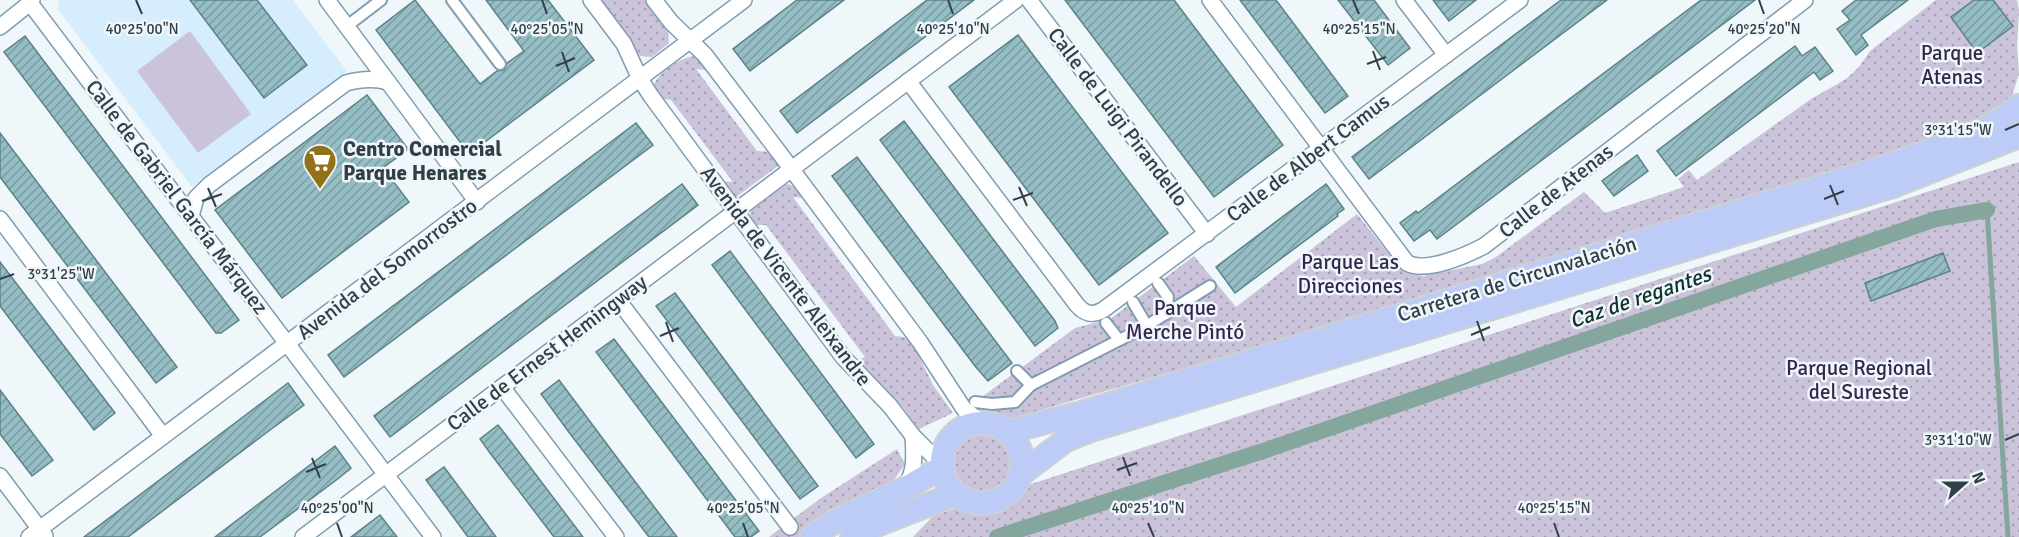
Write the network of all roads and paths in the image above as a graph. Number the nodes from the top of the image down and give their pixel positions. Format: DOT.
graph roads {
  1 [pos="327,0"];
  2 [pos="381,0"];
  3 [pos="452,0"];
  4 [pos="591,0"];
  5 [pos="654,0"];
  6 [pos="744,0"];
  7 [pos="1016,0"];
  8 [pos="1029,0"];
  9 [pos="1210,0"];
  10 [pos="1404,0"];
  11 [pos="1520,0"];
  12 [pos="1804,0"];
  13 [pos="31,2"];
  14 [pos="347,26"];
  15 [pos="0,27"];
  16 [pos="690,42"];
  17 [pos="1446,55"];
  18 [pos="500,64"];
  19 [pos="640,79"];
  20 [pos="908,81"];
  21 [pos="388,82"];
  22 [pos="2019,106"];
  23 [pos="2019,136"];
  24 [pos="1322,149"];
  25 [pos="790,169"];
  26 [pos="477,202"];
  27 [pos="736,210"];
  28 [pos="192,216"];
  29 [pos="0,219"];
  30 [pos="1207,234"];
  31 [pos="1158,283"];
  32 [pos="1210,286"];
  33 [pos="618,300"];
  34 [pos="1133,302"];
  35 [pos="1166,314"];
  36 [pos="1100,318"];
  37 [pos="1147,326"];
  38 [pos="1119,340"];
  39 [pos="288,343"];
  40 [pos="1017,371"];
  41 [pos="1031,386"];
  42 [pos="502,387"];
  43 [pos="975,402"];
  44 [pos="985,423"];
  45 [pos="1007,432"];
  46 [pos="163,436"];
  47 [pos="913,436"];
  48 [pos="942,466"];
  49 [pos="1021,474"];
  50 [pos="385,475"];
  51 [pos="0,476"];
  52 [pos="904,489"];
  53 [pos="956,494"];
  54 [pos="790,527"];
  55 [pos="38,534"];
  56 [pos="303,537"];
  57 [pos="433,537"];
  58 [pos="616,537"];
  59 [pos="812,537"];
  60 [pos="852,537"];
  1 -- 14 [label="street"];
  2 -- 14 [label="street"];
  3 -- 18 [label="street"];
  4 -- 19 [label="street, Avenida de Vicente Aleixandre"];
  5 -- 16 [label="street"];
  6 -- 16 [label="street, Avenida del Somorrostro"];
  7 -- 20 [label="street, Calle de Ernest Hemingway"];
  8 -- 30 [label="street, Calle de Luigi Pirandello"];
  9 -- 24 [label="street, Calle de Atenas"];
  10 -- 17 [label="street"];
  11 -- 17 [label="street, Calle de Albert Camus"];
  12 -- 24 [label="street, Calle de Atenas"];
  13 -- 15 [label="street"];
  13 -- 28 [label="street, Calle de Gabriel García Márquez"];
  14 -- 21 [label="street"];
  16 -- 19 [label="street, Avenida del Somorrostro"];
  16 -- 25 [label="street"];
  17 -- 24 [label="street, Calle de Albert Camus"];
  19 -- 26 [label="street, Avenida del Somorrostro"];
  19 -- 27 [label="street, Avenida de Vicente Aleixandre"];
  20 -- 25 [label="street, Calle de Ernest Hemingway"];
  20 -- 36 [label="street"];
  21 -- 26 [label="street"];
  21 -- 28 [label="street"];
  22 -- 45 [label="main road, Carretera de Circunvalación"];
  23 -- 49 [label="main road, Carretera de Circunvalación"];
  24 -- 30 [label="street, Calle de Albert Camus"];
  25 -- 27 [label="street, Calle de Ernest Hemingway"];
  25 -- 44 [label="street"];
  26 -- 39 [label="street, Avenida del Somorrostro"];
  27 -- 33 [label="street, Calle de Ernest Hemingway"];
  27 -- 47 [label="street, Avenida de Vicente Aleixandre"];
  28 -- 39 [label="street, Calle de Gabriel García Márquez"];
  29 -- 46 [label="street"];
  30 -- 36 [label="street, Calle de Albert Camus"];
  31 -- 35 [label="street"];
  32 -- 35 [label="street"];
  33 -- 42 [label="street, Calle de Ernest Hemingway"];
  33 -- 54 [label="street"];
  34 -- 37 [label="street"];
  35 -- 37 [label="street"];
  36 -- 38 [label="street"];
  37 -- 38 [label="street"];
  38 -- 41 [label="street"];
  39 -- 46 [label="street, Avenida del Somorrostro"];
  39 -- 50 [label="street, Calle de Gabriel García Márquez"];
  40 -- 41 [label="street"];
  41 -- 43 [label="street"];
  42 -- 50 [label="street, Calle de Ernest Hemingway"];
  42 -- 58 [label="street"];
  44 -- 45 [label="main road"];
  44 -- 48 [label="main road"];
  45 -- 49 [label="main road"];
  46 -- 55 [label="street, Avenida del Somorrostro"];
  47 -- 48 [label="street, Avenida de Vicente Aleixandre"];
  47 -- 52 [label="street"];
  48 -- 52 [label="main road"];
  48 -- 53 [label="main road"];
  49 -- 53 [label="main road"];
  50 -- 56 [label="street, Calle de Ernest Hemingway"];
  50 -- 57 [label="street, Calle de Gabriel García Márquez"];
  51 -- 55 [label="street"];
  52 -- 59 [label="main road"];
  53 -- 60 [label="main road"];
}
